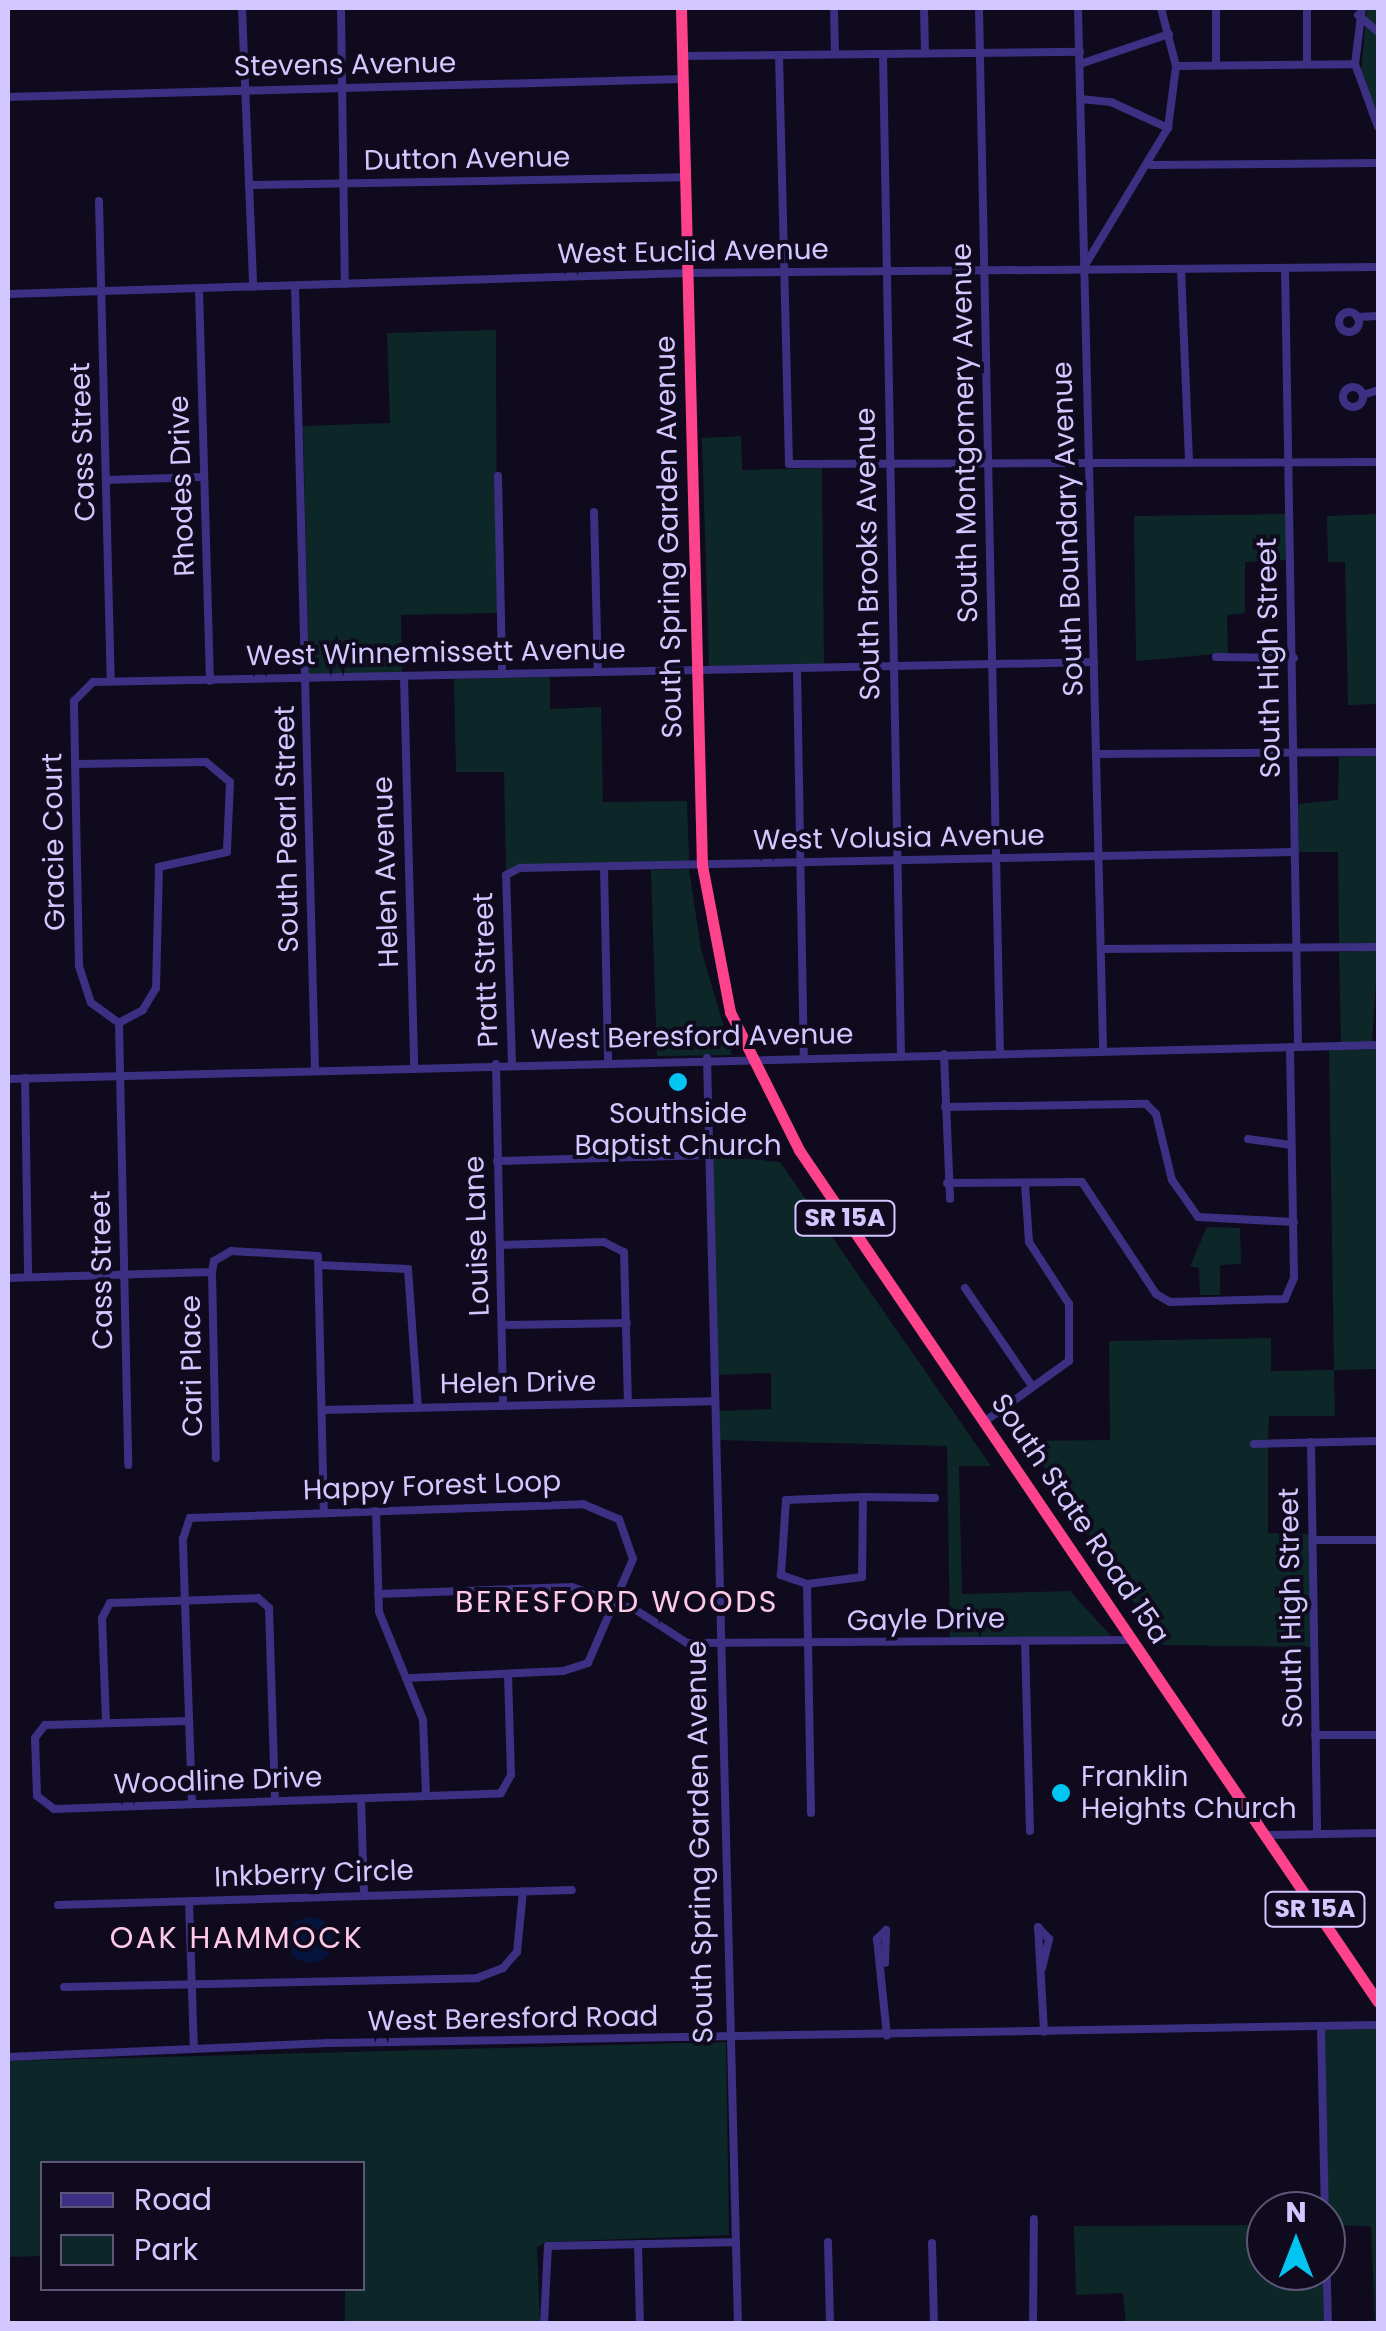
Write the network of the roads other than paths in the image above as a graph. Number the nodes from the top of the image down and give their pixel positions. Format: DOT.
graph roads {
  1 [pos="242,8"];
  2 [pos="341,8"];
  3 [pos="681,8"];
  4 [pos="834,8"];
  5 [pos="924,8"];
  6 [pos="979,8"];
  7 [pos="1078,8"];
  8 [pos="1161,8"];
  9 [pos="1216,8"];
  10 [pos="1307,8"];
  11 [pos="1360,11"];
  12 [pos="1378,32"];
  13 [pos="1168,34"];
  14 [pos="980,52"];
  15 [pos="1080,52"];
  16 [pos="925,53"];
  17 [pos="835,54"];
  18 [pos="883,54"];
  19 [pos="779,55"];
  20 [pos="682,56"];
  21 [pos="1080,64"];
  22 [pos="1307,64"];
  23 [pos="1355,64"];
  24 [pos="1176,66"];
  25 [pos="1216,66"];
  26 [pos="683,80"];
  27 [pos="343,88"];
  28 [pos="246,90"];
  29 [pos="8,96"];
  30 [pos="1081,100"];
  31 [pos="1378,127"];
  32 [pos="1168,128"];
  33 [pos="1378,163"];
  34 [pos="1150,165"];
  35 [pos="686,177"];
  36 [pos="344,183"];
  37 [pos="250,185"];
  38 [pos="99,201"];
  39 [pos="1378,267"];
  40 [pos="1083,268"];
  41 [pos="1181,268"];
  42 [pos="1285,268"];
  43 [pos="984,269"];
  44 [pos="886,272"];
  45 [pos="688,273"];
  46 [pos="784,273"];
  47 [pos="345,284"];
  48 [pos="295,286"];
  49 [pos="253,287"];
  50 [pos="198,289"];
  51 [pos="100,292"];
  52 [pos="8,294"];
  53 [pos="1378,316"];
  54 [pos="1357,317"];
  55 [pos="1378,390"];
  56 [pos="1363,395"];
  57 [pos="1378,462"];
  58 [pos="1089,463"];
  59 [pos="1189,463"];
  60 [pos="1288,463"];
  61 [pos="886,464"];
  62 [pos="988,464"];
  63 [pos="498,476"];
  64 [pos="204,477"];
  65 [pos="106,480"];
  66 [pos="594,512"];
  67 [pos="1216,657"];
  68 [pos="1294,658"];
  69 [pos="1094,662"];
  70 [pos="992,664"];
  71 [pos="894,666"];
  72 [pos="797,668"];
  73 [pos="697,670"];
  74 [pos="598,672"];
  75 [pos="502,674"];
  76 [pos="404,676"];
  77 [pos="306,678"];
  78 [pos="210,680"];
  79 [pos="112,682"];
  80 [pos="80,687"];
  81 [pos="1378,752"];
  82 [pos="1096,754"];
  83 [pos="1293,754"];
  84 [pos="75,764"];
  85 [pos="1294,852"];
  86 [pos="1099,857"];
  87 [pos="996,858"];
  88 [pos="897,861"];
  89 [pos="800,863"];
  90 [pos="702,865"];
  91 [pos="604,867"];
  92 [pos="506,874"];
  93 [pos="1378,947"];
  94 [pos="1102,949"];
  95 [pos="1296,950"];
  96 [pos="119,1023"];
  97 [pos="1378,1045"];
  98 [pos="1294,1047"];
  99 [pos="1103,1049"];
  100 [pos="1000,1052"];
  101 [pos="902,1054"];
  102 [pos="944,1054"];
  103 [pos="707,1058"];
  104 [pos="804,1058"];
  105 [pos="749,1059"];
  106 [pos="608,1061"];
  107 [pos="496,1064"];
  108 [pos="512,1064"];
  109 [pos="414,1067"];
  110 [pos="315,1071"];
  111 [pos="120,1075"];
  112 [pos="24,1078"];
  113 [pos="8,1079"];
  114 [pos="946,1107"];
  115 [pos="1248,1140"];
  116 [pos="1292,1145"];
  117 [pos="709,1155"];
  118 [pos="497,1161"];
  119 [pos="948,1183"];
  120 [pos="1025,1184"];
  121 [pos="950,1199"];
  122 [pos="1294,1222"];
  123 [pos="500,1245"];
  124 [pos="319,1265"];
  125 [pos="212,1272"];
  126 [pos="125,1274"];
  127 [pos="8,1278"];
  128 [pos="28,1278"];
  129 [pos="965,1288"];
  130 [pos="627,1323"];
  131 [pos="502,1325"];
  132 [pos="1032,1386"];
  133 [pos="714,1400"];
  134 [pos="628,1402"];
  135 [pos="504,1406"];
  136 [pos="418,1408"];
  137 [pos="323,1410"];
  138 [pos="984,1422"];
  139 [pos="1378,1441"];
  140 [pos="1311,1442"];
  141 [pos="1254,1444"];
  142 [pos="216,1458"];
  143 [pos="128,1465"];
  144 [pos="863,1497"];
  145 [pos="934,1498"];
  146 [pos="324,1511"];
  147 [pos="376,1511"];
  148 [pos="1313,1540"];
  149 [pos="1378,1540"];
  150 [pos="807,1584"];
  151 [pos="378,1594"];
  152 [pos="186,1600"];
  153 [pos="616,1602"];
  154 [pos="1132,1640"];
  155 [pos="1026,1641"];
  156 [pos="807,1644"];
  157 [pos="720,1645"];
  158 [pos="508,1674"];
  159 [pos="406,1678"];
  160 [pos="106,1722"];
  161 [pos="188,1722"];
  162 [pos="1378,1734"];
  163 [pos="1315,1735"];
  164 [pos="426,1795"];
  165 [pos="361,1799"];
  166 [pos="275,1801"];
  167 [pos="192,1803"];
  168 [pos="811,1813"];
  169 [pos="1030,1832"];
  170 [pos="1378,1833"];
  171 [pos="1316,1834"];
  172 [pos="1265,1835"];
  173 [pos="572,1890"];
  174 [pos="523,1891"];
  175 [pos="364,1895"];
  176 [pos="189,1901"];
  177 [pos="58,1905"];
  178 [pos="884,1963"];
  179 [pos="1042,1968"];
  180 [pos="191,1984"];
  181 [pos="64,1988"];
  182 [pos="1378,2002"];
  183 [pos="1378,2025"];
  184 [pos="1322,2026"];
  185 [pos="1044,2032"];
  186 [pos="887,2035"];
  187 [pos="730,2038"];
  188 [pos="194,2050"];
  189 [pos="8,2057"];
  190 [pos="1325,2191"];
  191 [pos="1034,2219"];
  192 [pos="732,2242"];
  193 [pos="828,2242"];
  194 [pos="932,2242"];
  195 [pos="638,2244"];
  196 [pos="1327,2291"];
  197 [pos="544,2324"];
  198 [pos="640,2324"];
  199 [pos="738,2324"];
  200 [pos="830,2324"];
  201 [pos="934,2324"];
  202 [pos="1033,2324"];
  203 [pos="1328,2324"];
  1 -- 28 [label="street"];
  2 -- 27 [label="street"];
  3 -- 20 [label="highway, South Spring Garden Avenue / SR 15A"];
  4 -- 17 [label="street"];
  5 -- 16 [label="street"];
  6 -- 14 [label="street, South Montgomery Avenue"];
  7 -- 15 [label="street, South Boundary Avenue"];
  8 -- 13 [label="street"];
  9 -- 25 [label="street"];
  10 -- 22 [label="street"];
  11 -- 12 [label="street"];
  11 -- 23 [label="street"];
  13 -- 21 [label="street"];
  13 -- 24 [label="street"];
  14 -- 15 [label="street"];
  14 -- 16 [label="street"];
  14 -- 43 [label="street, South Montgomery Avenue"];
  15 -- 21 [label="street, South Boundary Avenue"];
  16 -- 18 [label="street"];
  17 -- 18 [label="street"];
  17 -- 19 [label="street"];
  18 -- 44 [label="street, South Brooks Avenue"];
  19 -- 20 [label="street"];
  19 -- 46 [label="street"];
  20 -- 26 [label="highway, South Spring Garden Avenue / SR 15A"];
  21 -- 30 [label="street, South Boundary Avenue"];
  22 -- 23 [label="street"];
  22 -- 25 [label="street"];
  23 -- 31 [label="street"];
  24 -- 25 [label="street"];
  24 -- 32 [label="street"];
  26 -- 27 [label="street, Stevens Avenue"];
  26 -- 35 [label="highway, South Spring Garden Avenue / SR 15A"];
  27 -- 28 [label="street, Stevens Avenue"];
  27 -- 36 [label="street"];
  28 -- 29 [label="street, Stevens Avenue"];
  28 -- 37 [label="street"];
  30 -- 32 [label="street"];
  30 -- 40 [label="street, South Boundary Avenue"];
  32 -- 34 [label="street"];
  33 -- 34 [label="street"];
  34 -- 40 [label="street"];
  35 -- 36 [label="street, Dutton Avenue"];
  35 -- 45 [label="highway, South Spring Garden Avenue / SR 15A"];
  36 -- 37 [label="street, Dutton Avenue"];
  36 -- 47 [label="street"];
  37 -- 49 [label="street"];
  38 -- 51 [label="street, Cass Street"];
  39 -- 42 [label="street, West Euclid Avenue"];
  40 -- 41 [label="street, West Euclid Avenue"];
  40 -- 43 [label="street, West Euclid Avenue"];
  40 -- 58 [label="street, South Boundary Avenue"];
  41 -- 42 [label="street, West Euclid Avenue"];
  41 -- 59 [label="street"];
  42 -- 60 [label="street, South High Street"];
  43 -- 44 [label="street, West Euclid Avenue"];
  43 -- 62 [label="street, South Montgomery Avenue"];
  44 -- 46 [label="street, West Euclid Avenue"];
  44 -- 61 [label="street, South Brooks Avenue"];
  45 -- 46 [label="street, West Euclid Avenue"];
  45 -- 47 [label="street, West Euclid Avenue"];
  45 -- 73 [label="highway, South Spring Garden Avenue / SR 15A"];
  46 -- 61 [label="street"];
  47 -- 48 [label="street, West Euclid Avenue"];
  48 -- 49 [label="street, West Euclid Avenue"];
  48 -- 77 [label="street, South Pearl Street"];
  49 -- 50 [label="street, West Euclid Avenue"];
  50 -- 51 [label="street, West Euclid Avenue"];
  50 -- 64 [label="street, Rhodes Drive"];
  51 -- 52 [label="street, West Euclid Avenue"];
  51 -- 65 [label="street, Cass Street"];
  53 -- 54 [label="street"];
  55 -- 56 [label="street"];
  57 -- 60 [label="street"];
  58 -- 59 [label="street"];
  58 -- 62 [label="street"];
  58 -- 69 [label="street, South Boundary Avenue"];
  59 -- 60 [label="street"];
  60 -- 68 [label="street, South High Street"];
  61 -- 62 [label="street"];
  61 -- 71 [label="street, South Brooks Avenue"];
  62 -- 70 [label="street, South Montgomery Avenue"];
  63 -- 75 [label="street"];
  64 -- 65 [label="street"];
  64 -- 78 [label="street, Rhodes Drive"];
  65 -- 79 [label="street, Cass Street"];
  66 -- 74 [label="street"];
  67 -- 68 [label="street"];
  68 -- 83 [label="street, South High Street"];
  69 -- 70 [label="street, West Winnemissett Avenue"];
  69 -- 82 [label="street, South Boundary Avenue"];
  70 -- 71 [label="street, West Winnemissett Avenue"];
  70 -- 87 [label="street, South Montgomery Avenue"];
  71 -- 72 [label="street, West Winnemissett Avenue"];
  71 -- 88 [label="street, South Brooks Avenue"];
  72 -- 73 [label="street, West Winnemissett Avenue"];
  72 -- 89 [label="street"];
  73 -- 74 [label="street, West Winnemissett Avenue"];
  73 -- 90 [label="highway, South Spring Garden Avenue / SR 15A"];
  74 -- 75 [label="street, West Winnemissett Avenue"];
  75 -- 76 [label="street, West Winnemissett Avenue"];
  76 -- 77 [label="street, West Winnemissett Avenue"];
  76 -- 109 [label="street, Helen Avenue"];
  77 -- 78 [label="street, West Winnemissett Avenue"];
  77 -- 110 [label="street, South Pearl Street"];
  78 -- 79 [label="street, West Winnemissett Avenue"];
  79 -- 80 [label="street, West Winnemissett Avenue"];
  80 -- 84 [label="street, Gracie Court"];
  81 -- 83 [label="street"];
  82 -- 83 [label="street"];
  82 -- 86 [label="street, South Boundary Avenue"];
  83 -- 85 [label="street, South High Street"];
  84 -- 96 [label="street, Gracie Court"];
  84 -- 96 [label="street"];
  85 -- 86 [label="street, West Volusia Avenue"];
  85 -- 95 [label="street, South High Street"];
  86 -- 87 [label="street, West Volusia Avenue"];
  86 -- 94 [label="street, South Boundary Avenue"];
  87 -- 88 [label="street, West Volusia Avenue"];
  87 -- 100 [label="street, South Montgomery Avenue"];
  88 -- 89 [label="street, West Volusia Avenue"];
  88 -- 101 [label="street, South Brooks Avenue"];
  89 -- 90 [label="street, West Volusia Avenue"];
  89 -- 104 [label="street"];
  90 -- 91 [label="street, West Volusia Avenue"];
  90 -- 105 [label="highway, South Spring Garden Avenue / SR 15A"];
  91 -- 92 [label="street, West Volusia Avenue"];
  91 -- 106 [label="street"];
  92 -- 108 [label="street, Pratt Street"];
  93 -- 95 [label="street"];
  94 -- 95 [label="street"];
  94 -- 99 [label="street, South Boundary Avenue"];
  95 -- 98 [label="street, South High Street"];
  96 -- 111 [label="street, Cass Street"];
  97 -- 98 [label="street, West Beresford Avenue"];
  98 -- 99 [label="street, West Beresford Avenue"];
  98 -- 116 [label="street, South High Street"];
  99 -- 100 [label="street, West Beresford Avenue"];
  100 -- 102 [label="street, West Beresford Avenue"];
  101 -- 102 [label="street, West Beresford Avenue"];
  101 -- 104 [label="street, West Beresford Avenue"];
  102 -- 114 [label="street"];
  103 -- 105 [label="street, West Beresford Avenue"];
  103 -- 106 [label="street, West Beresford Avenue"];
  103 -- 117 [label="street, South Spring Garden Avenue"];
  104 -- 105 [label="street, West Beresford Avenue"];
  105 -- 138 [label="highway, South State Road 15a / SR 15A"];
  106 -- 108 [label="street, West Beresford Avenue"];
  107 -- 108 [label="street, West Beresford Avenue"];
  107 -- 109 [label="street, West Beresford Avenue"];
  107 -- 118 [label="street, Louise Lane"];
  109 -- 110 [label="street, West Beresford Avenue"];
  110 -- 111 [label="street, West Beresford Avenue"];
  111 -- 112 [label="street, West Beresford Avenue"];
  111 -- 126 [label="street, Cass Street"];
  112 -- 113 [label="street, West Beresford Avenue"];
  112 -- 128 [label="street"];
  114 -- 119 [label="street"];
  114 -- 122 [label="street"];
  115 -- 116 [label="street"];
  116 -- 122 [label="street, South High Street"];
  117 -- 118 [label="street"];
  117 -- 133 [label="street, South Spring Garden Avenue"];
  118 -- 123 [label="street, Louise Lane"];
  119 -- 120 [label="street"];
  119 -- 121 [label="street"];
  120 -- 122 [label="street, South High Street"];
  120 -- 132 [label="street"];
  123 -- 130 [label="street"];
  123 -- 131 [label="street, Louise Lane"];
  124 -- 125 [label="street"];
  124 -- 136 [label="street"];
  124 -- 137 [label="street"];
  125 -- 126 [label="street"];
  125 -- 142 [label="street, Cari Place"];
  126 -- 128 [label="street"];
  126 -- 143 [label="street, Cass Street"];
  127 -- 128 [label="street"];
  129 -- 132 [label="street"];
  130 -- 131 [label="street"];
  130 -- 134 [label="street"];
  131 -- 135 [label="street, Louise Lane"];
  132 -- 138 [label="street"];
  133 -- 134 [label="street, Helen Drive"];
  133 -- 157 [label="street, South Spring Garden Avenue"];
  134 -- 135 [label="street, Helen Drive"];
  135 -- 136 [label="street, Helen Drive"];
  136 -- 137 [label="street, Helen Drive"];
  137 -- 146 [label="street"];
  138 -- 154 [label="highway, South State Road 15a / SR 15A"];
  139 -- 140 [label="street"];
  140 -- 141 [label="street"];
  140 -- 148 [label="street, South High Street"];
  144 -- 145 [label="street"];
  144 -- 150 [label="street"];
  144 -- 150 [label="street"];
  146 -- 147 [label="street, Happy Forest Loop"];
  146 -- 152 [label="street, Happy Forest Loop"];
  147 -- 151 [label="street"];
  147 -- 153 [label="street, Happy Forest Loop"];
  148 -- 149 [label="street"];
  148 -- 163 [label="street, South High Street"];
  150 -- 156 [label="street"];
  151 -- 153 [label="street, Gayle Drive"];
  151 -- 159 [label="street"];
  152 -- 160 [label="street"];
  152 -- 161 [label="street, Happy Forest Loop"];
  152 -- 166 [label="street"];
  153 -- 157 [label="street, Gayle Drive"];
  153 -- 158 [label="street, Happy Forest Loop"];
  154 -- 155 [label="street, Gayle Drive"];
  154 -- 172 [label="highway, South State Road 15a / SR 15A"];
  155 -- 156 [label="street, Gayle Drive"];
  155 -- 169 [label="street"];
  156 -- 157 [label="street, Gayle Drive"];
  156 -- 168 [label="street"];
  157 -- 187 [label="street, South Spring Garden Avenue"];
  158 -- 159 [label="street, Happy Forest Loop"];
  158 -- 164 [label="street, Woodline Drive"];
  159 -- 164 [label="street"];
  160 -- 161 [label="street, Woodline Drive"];
  160 -- 167 [label="street, Woodline Drive"];
  161 -- 167 [label="street, Happy Forest Loop"];
  162 -- 163 [label="street"];
  163 -- 171 [label="street, South High Street"];
  164 -- 165 [label="street, Woodline Drive"];
  165 -- 166 [label="street, Woodline Drive"];
  165 -- 175 [label="street"];
  166 -- 167 [label="street, Woodline Drive"];
  170 -- 171 [label="street"];
  171 -- 172 [label="street"];
  172 -- 182 [label="highway, South State Road 15a / SR 15A"];
  173 -- 174 [label="street, Inkberry Circle"];
  174 -- 175 [label="street, Inkberry Circle"];
  174 -- 180 [label="street"];
  175 -- 176 [label="street, Inkberry Circle"];
  176 -- 177 [label="street, Inkberry Circle"];
  176 -- 180 [label="street"];
  178 -- 186 [label="street"];
  179 -- 185 [label="street"];
  180 -- 181 [label="street"];
  180 -- 188 [label="street"];
  183 -- 184 [label="street, West Beresford Road"];
  184 -- 185 [label="street, West Beresford Road"];
  184 -- 190 [label="street"];
  185 -- 186 [label="street, West Beresford Road"];
  186 -- 187 [label="street, West Beresford Road"];
  187 -- 188 [label="street, West Beresford Road"];
  187 -- 192 [label="street, South Spring Garden Avenue"];
  188 -- 189 [label="street, West Beresford Road"];
  191 -- 202 [label="street"];
  192 -- 195 [label="street"];
  192 -- 199 [label="street, South Spring Garden Avenue"];
  193 -- 200 [label="street"];
  194 -- 201 [label="street"];
  195 -- 197 [label="street"];
  195 -- 198 [label="street"];
  196 -- 203 [label="street"];
}
